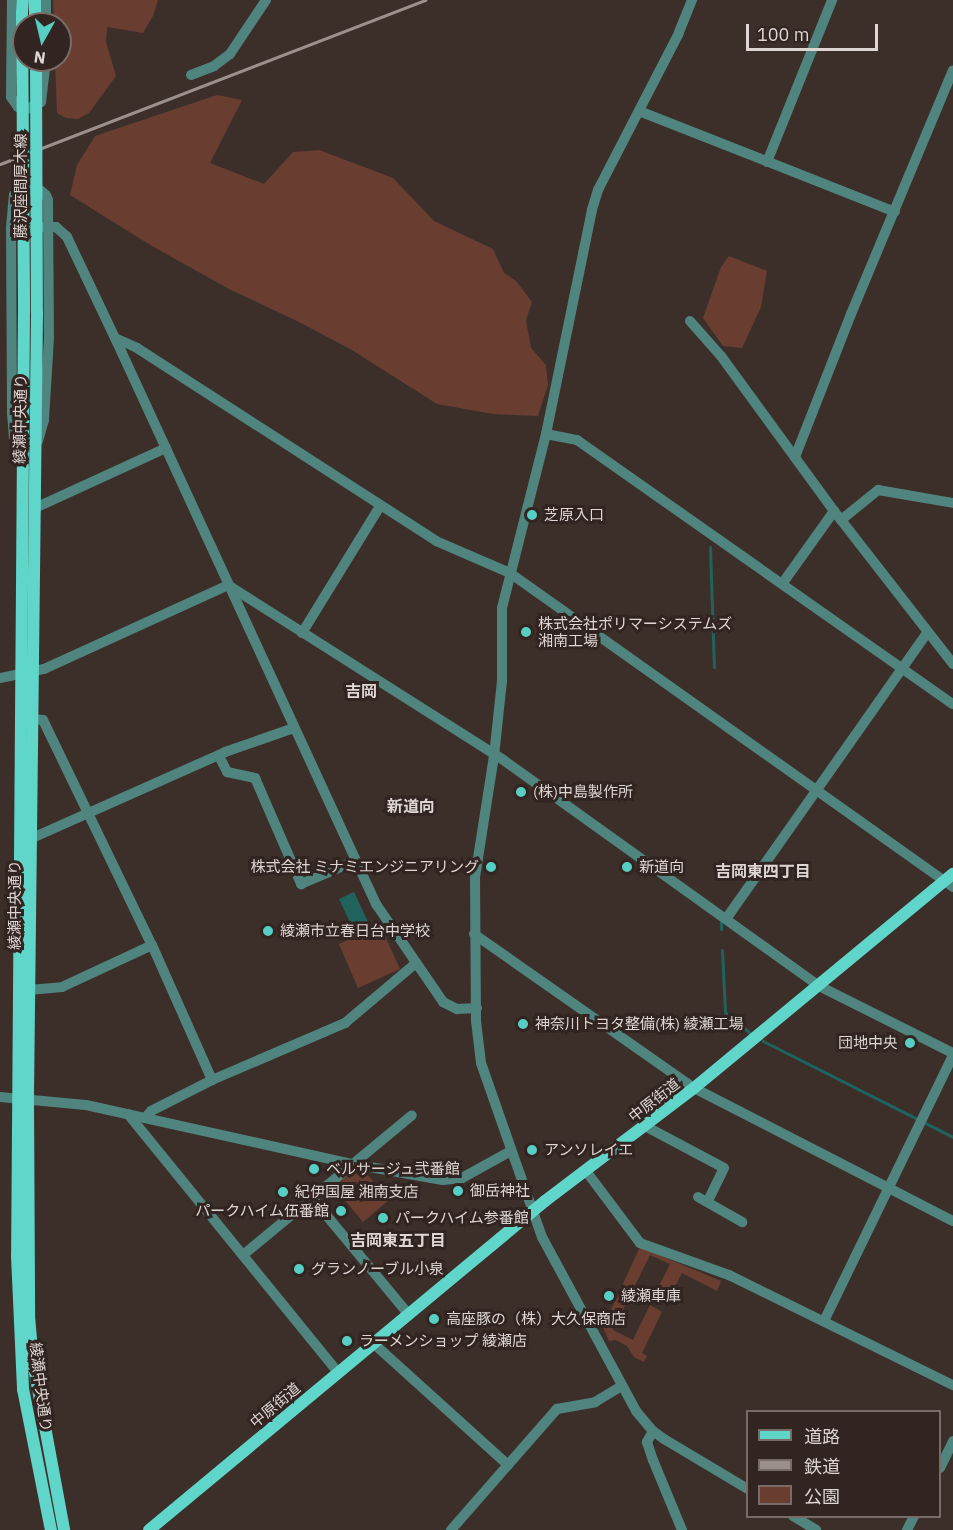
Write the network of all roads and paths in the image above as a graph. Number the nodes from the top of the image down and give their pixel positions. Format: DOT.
graph roads {
  1 [pos="12,0"];
  2 [pos="266,0"];
  3 [pos="692,0"];
  4 [pos="832,0"];
  5 [pos="5,51"];
  6 [pos="953,70"];
  7 [pos="28,72"];
  8 [pos="36,72"];
  9 [pos="45,72"];
  10 [pos="191,75"];
  11 [pos="639,111"];
  12 [pos="767,162"];
  13 [pos="895,212"];
  14 [pos="49,226"];
  15 [pos="11,228"];
  16 [pos="24,311"];
  17 [pos="37,313"];
  18 [pos="690,321"];
  19 [pos="115,338"];
  20 [pos="546,434"];
  21 [pos="166,448"];
  22 [pos="28,454"];
  23 [pos="795,457"];
  24 [pos="953,503"];
  25 [pos="380,506"];
  26 [pos="35,508"];
  27 [pos="838,515"];
  28 [pos="510,573"];
  29 [pos="782,584"];
  30 [pos="228,585"];
  31 [pos="302,633"];
  32 [pos="927,633"];
  33 [pos="953,664"];
  34 [pos="903,668"];
  35 [pos="26,675"];
  36 [pos="0,678"];
  37 [pos="953,704"];
  38 [pos="31,719"];
  39 [pos="294,728"];
  40 [pos="219,756"];
  41 [pos="494,756"];
  42 [pos="817,789"];
  43 [pos="88,815"];
  44 [pos="30,839"];
  45 [pos="355,861"];
  46 [pos="950,881"];
  47 [pos="726,919"];
  48 [pos="474,934"];
  49 [pos="152,945"];
  50 [pos="416,963"];
  51 [pos="819,986"];
  52 [pos="29,990"];
  53 [pos="477,1008"];
  54 [pos="953,1054"];
  55 [pos="212,1080"];
  56 [pos="694,1088"];
  57 [pos="0,1097"];
  58 [pos="23,1099"];
  59 [pos="128,1114"];
  60 [pos="412,1115"];
  61 [pos="146,1118"];
  62 [pos="645,1126"];
  63 [pos="511,1151"];
  64 [pos="353,1164"];
  65 [pos="586,1171"];
  66 [pos="888,1188"];
  67 [pos="312,1198"];
  68 [pos="532,1212"];
  69 [pos="953,1221"];
  70 [pos="742,1222"];
  71 [pos="243,1255"];
  72 [pos="409,1315"];
  73 [pos="824,1321"];
  74 [pos="373,1343"];
  75 [pos="339,1372"];
  76 [pos="953,1385"];
  77 [pos="622,1386"];
  78 [pos="653,1431"];
  79 [pos="953,1441"];
  80 [pos="941,1464"];
  81 [pos="508,1465"];
  82 [pos="746,1489"];
  83 [pos="796,1518"];
  84 [pos="51,1530"];
  85 [pos="64,1530"];
  86 [pos="149,1530"];
  87 [pos="451,1530"];
  88 [pos="682,1530"];
  89 [pos="816,1530"];
  1 -- 5 [label="street"];
  2 -- 10 [label="street"];
  3 -- 11 [label="street"];
  4 -- 12 [label="street"];
  5 -- 9 [label="street"];
  6 -- 13 [label="street"];
  7 -- 16 [label="main road, 藤沢座間厚木線, bridge"];
  8 -- 17 [label="main road, 藤沢座間厚木線, bridge"];
  11 -- 12 [label="street"];
  11 -- 20 [label="street"];
  12 -- 13 [label="street"];
  13 -- 23 [label="street"];
  14 -- 15 [label="street"];
  14 -- 15 [label="street"];
  14 -- 19 [label="street"];
  14 -- 22 [label="street"];
  15 -- 22 [label="street"];
  16 -- 22 [label="main road, 綾瀬中央通り"];
  17 -- 22 [label="main road, 綾瀬中央通り"];
  18 -- 23 [label="street"];
  19 -- 21 [label="street"];
  19 -- 25 [label="street"];
  20 -- 28 [label="street"];
  20 -- 29 [label="street"];
  21 -- 26 [label="street"];
  21 -- 30 [label="street"];
  22 -- 26 [label="main road, 綾瀬中央通り"];
  22 -- 35 [label="main road, 綾瀬中央通り"];
  23 -- 27 [label="street"];
  24 -- 27 [label="street"];
  25 -- 28 [label="street"];
  25 -- 31 [label="street"];
  26 -- 35 [label="main road, 綾瀬中央通り"];
  27 -- 29 [label="street"];
  27 -- 32 [label="street"];
  28 -- 41 [label="street"];
  28 -- 42 [label="street"];
  29 -- 34 [label="street"];
  30 -- 31 [label="street"];
  30 -- 35 [label="street"];
  30 -- 39 [label="street"];
  31 -- 41 [label="street"];
  32 -- 33 [label="street"];
  32 -- 34 [label="street"];
  34 -- 37 [label="street"];
  34 -- 42 [label="street"];
  35 -- 36 [label="street"];
  35 -- 38 [label="main road, 綾瀬中央通り"];
  35 -- 58 [label="main road, 綾瀬中央通り"];
  38 -- 43 [label="street"];
  38 -- 44 [label="main road, 綾瀬中央通り"];
  39 -- 40 [label="street"];
  39 -- 45 [label="street"];
  40 -- 43 [label="street"];
  40 -- 45 [label="street"];
  41 -- 47 [label="street"];
  41 -- 48 [label="street"];
  42 -- 46 [label="street"];
  42 -- 47 [label="street"];
  43 -- 44 [label="street"];
  43 -- 49 [label="street"];
  44 -- 52 [label="main road, 綾瀬中央通り"];
  45 -- 50 [label="street"];
  46 -- 51 [label="main road, 中原街道"];
  47 -- 51 [label="street"];
  48 -- 53 [label="street"];
  48 -- 56 [label="street"];
  49 -- 52 [label="street"];
  49 -- 55 [label="street"];
  50 -- 53 [label="street"];
  50 -- 55 [label="street"];
  51 -- 54 [label="street"];
  51 -- 56 [label="main road, 中原街道"];
  52 -- 58 [label="main road, 綾瀬中央通り"];
  53 -- 63 [label="street"];
  54 -- 66 [label="street"];
  55 -- 61 [label="street"];
  56 -- 62 [label="main road, 中原街道"];
  56 -- 66 [label="street"];
  57 -- 58 [label="street"];
  58 -- 59 [label="street"];
  58 -- 84 [label="main road, 綾瀬中央通り"];
  58 -- 85 [label="main road, 綾瀬中央通り"];
  59 -- 61 [label="street"];
  59 -- 71 [label="street"];
  60 -- 64 [label="street"];
  61 -- 64 [label="street"];
  62 -- 65 [label="main road, 中原街道"];
  62 -- 70 [label="street"];
  63 -- 64 [label="street"];
  63 -- 68 [label="street"];
  64 -- 67 [label="street"];
  65 -- 68 [label="main road, 中原街道"];
  65 -- 73 [label="street"];
  66 -- 69 [label="street"];
  66 -- 73 [label="street"];
  67 -- 71 [label="street"];
  67 -- 72 [label="street"];
  68 -- 72 [label="main road, 中原街道"];
  68 -- 77 [label="street"];
  71 -- 75 [label="street"];
  72 -- 74 [label="main road, 中原街道"];
  73 -- 76 [label="street"];
  74 -- 75 [label="main road, 中原街道"];
  74 -- 81 [label="street"];
  75 -- 86 [label="main road, 中原街道"];
  77 -- 78 [label="street"];
  77 -- 81 [label="street"];
  78 -- 82 [label="street"];
  78 -- 88 [label="street"];
  79 -- 80 [label="street"];
  81 -- 87 [label="street"];
  83 -- 89 [label="street"];
}
